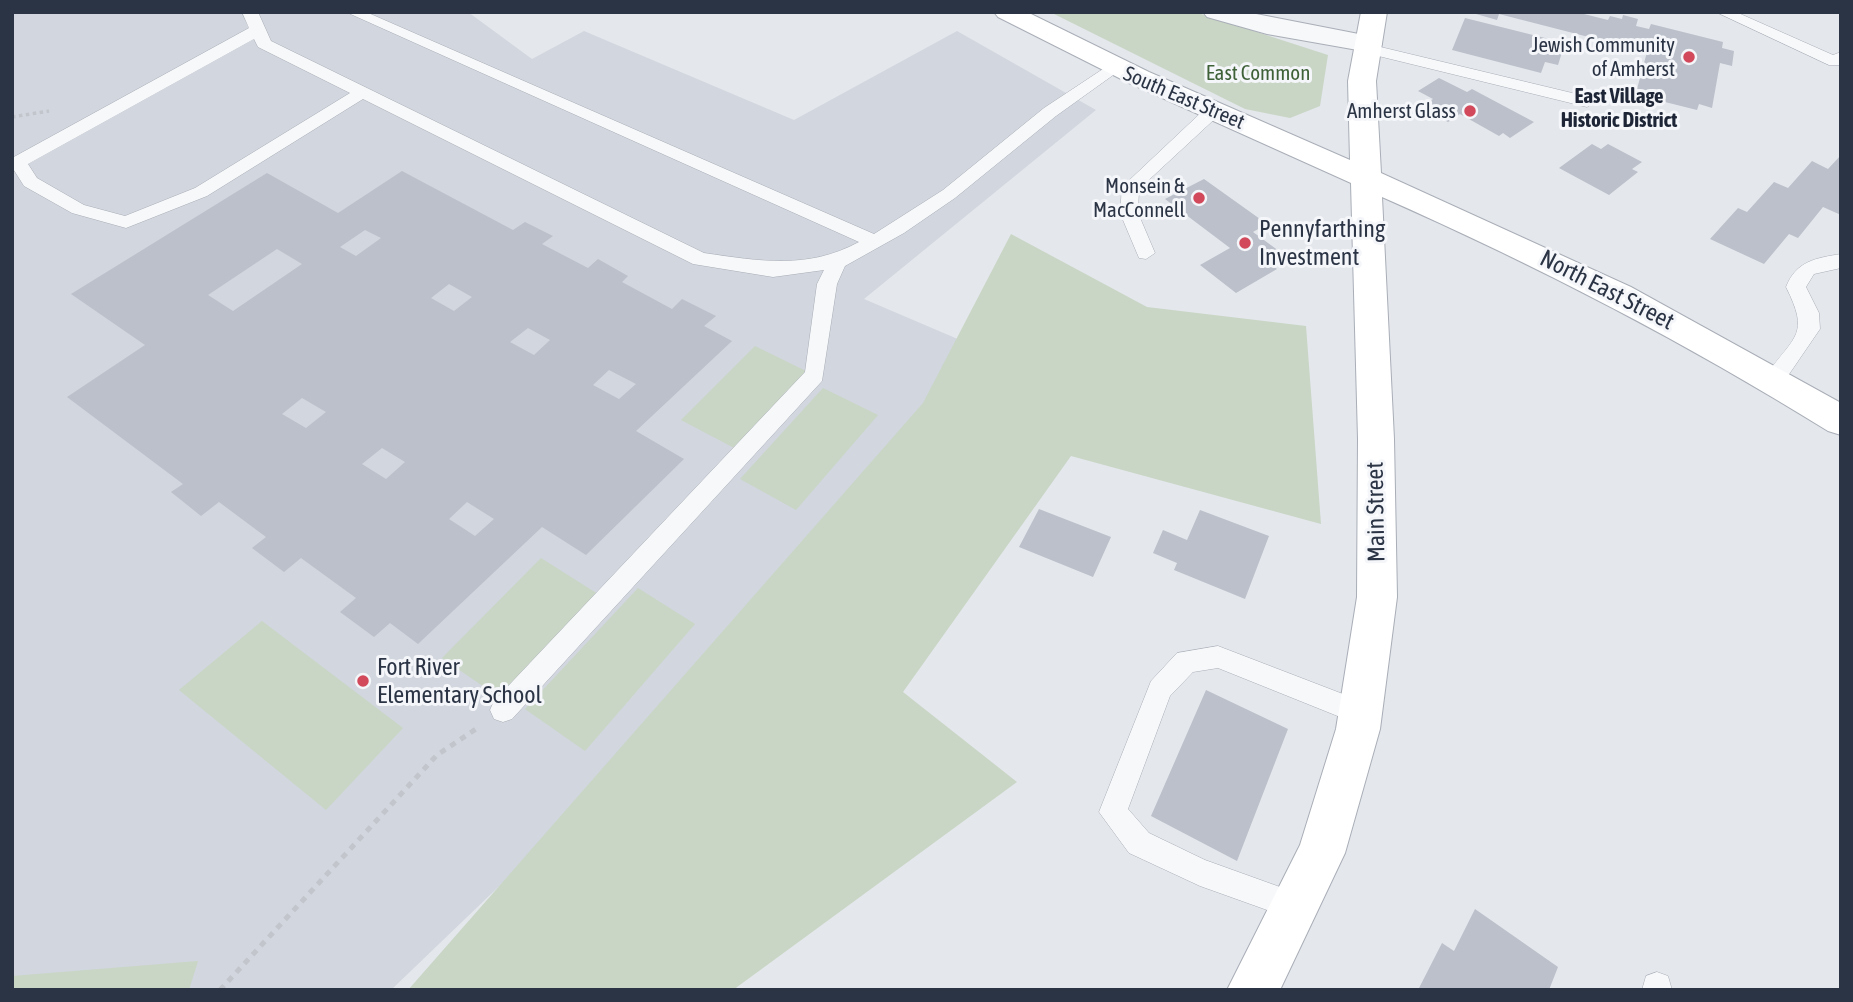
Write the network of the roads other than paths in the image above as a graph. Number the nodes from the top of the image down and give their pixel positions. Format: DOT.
graph roads {
  1 [pos="250,12"];
  2 [pos="353,12"];
  3 [pos="1007,12"];
  4 [pos="1216,12"];
  5 [pos="1374,12"];
  6 [pos="1723,12"];
  7 [pos="258,30"];
  8 [pos="1368,47"];
  9 [pos="1841,57"];
  10 [pos="1115,68"];
  11 [pos="362,93"];
  12 [pos="1587,103"];
  13 [pos="1213,111"];
  14 [pos="1364,176"];
  15 [pos="875,242"];
  16 [pos="1146,253"];
  17 [pos="1841,261"];
  18 [pos="837,262"];
  19 [pos="1774,380"];
  20 [pos="1841,421"];
  21 [pos="503,710"];
  22 [pos="1360,713"];
  23 [pos="1296,906"];
  24 [pos="1253,990"];
  1 -- 7 [label="lane"];
  2 -- 15 [label="lane"];
  3 -- 10 [label="main road, South East Street"];
  4 -- 8 [label="street"];
  5 -- 8 [label="main road, Main Street"];
  6 -- 9 [label="lane"];
  7 -- 11 [label="lane"];
  7 -- 11 [label="lane"];
  8 -- 12 [label="lane"];
  8 -- 14 [label="main road, Main Street"];
  10 -- 13 [label="main road, South East Street"];
  10 -- 15 [label="lane"];
  11 -- 18 [label="lane"];
  13 -- 14 [label="main road, South East Street"];
  13 -- 16 [label="lane"];
  14 -- 19 [label="main road, North East Street"];
  14 -- 22 [label="main road, Main Street"];
  15 -- 18 [label="lane"];
  17 -- 19 [label="lane"];
  18 -- 21 [label="lane"];
  19 -- 20 [label="main road, North East Street"];
  22 -- 23 [label="main road, Main Street"];
  22 -- 23 [label="lane"];
  23 -- 24 [label="main road, Main Street"];
}
